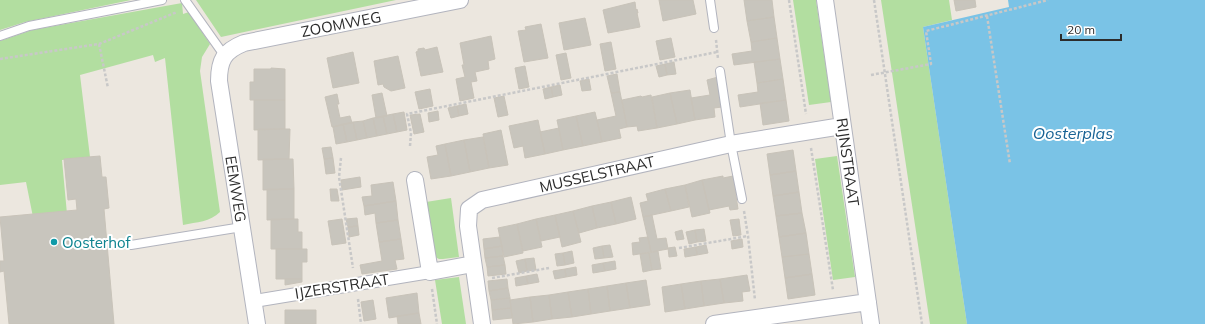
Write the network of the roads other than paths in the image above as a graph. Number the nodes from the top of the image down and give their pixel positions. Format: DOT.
graph roads {
  1 [pos="162,0"];
  2 [pos="460,0"];
  3 [pos="710,0"];
  4 [pos="825,0"];
  5 [pos="188,3"];
  6 [pos="714,28"];
  7 [pos="0,36"];
  8 [pos="224,55"];
  9 [pos="720,71"];
  10 [pos="842,126"];
  11 [pos="731,144"];
  12 [pos="415,180"];
  13 [pos="742,199"];
  14 [pos="242,227"];
  15 [pos="130,245"];
  16 [pos="473,264"];
  17 [pos="430,272"];
  18 [pos="254,301"];
  19 [pos="868,302"];
  20 [pos="257,324"];
  21 [pos="482,324"];
  22 [pos="714,324"];
  23 [pos="871,324"];
  1 -- 7 [label="lane"];
  2 -- 8 [label="street, ZOOMWEG"];
  3 -- 6 [label="lane"];
  4 -- 10 [label="street, RIJNSTRAAT"];
  5 -- 8 [label="lane"];
  8 -- 14 [label="street, EEMWEG"];
  9 -- 11 [label="lane"];
  10 -- 11 [label="street, MUSSELSTRAAT"];
  10 -- 19 [label="street, RIJNSTRAAT"];
  11 -- 13 [label="lane"];
  11 -- 16 [label="street, MUSSELSTRAAT"];
  12 -- 17 [label="street"];
  14 -- 15 [label="lane"];
  14 -- 18 [label="street, EEMWEG"];
  16 -- 17 [label="street, IJZERSTRAAT"];
  16 -- 21 [label="street, MUSSELSTRAAT"];
  17 -- 18 [label="street, IJZERSTRAAT"];
  18 -- 20 [label="street, EEMWEG"];
  19 -- 22 [label="street"];
  19 -- 23 [label="street, RIJNSTRAAT"];
}
